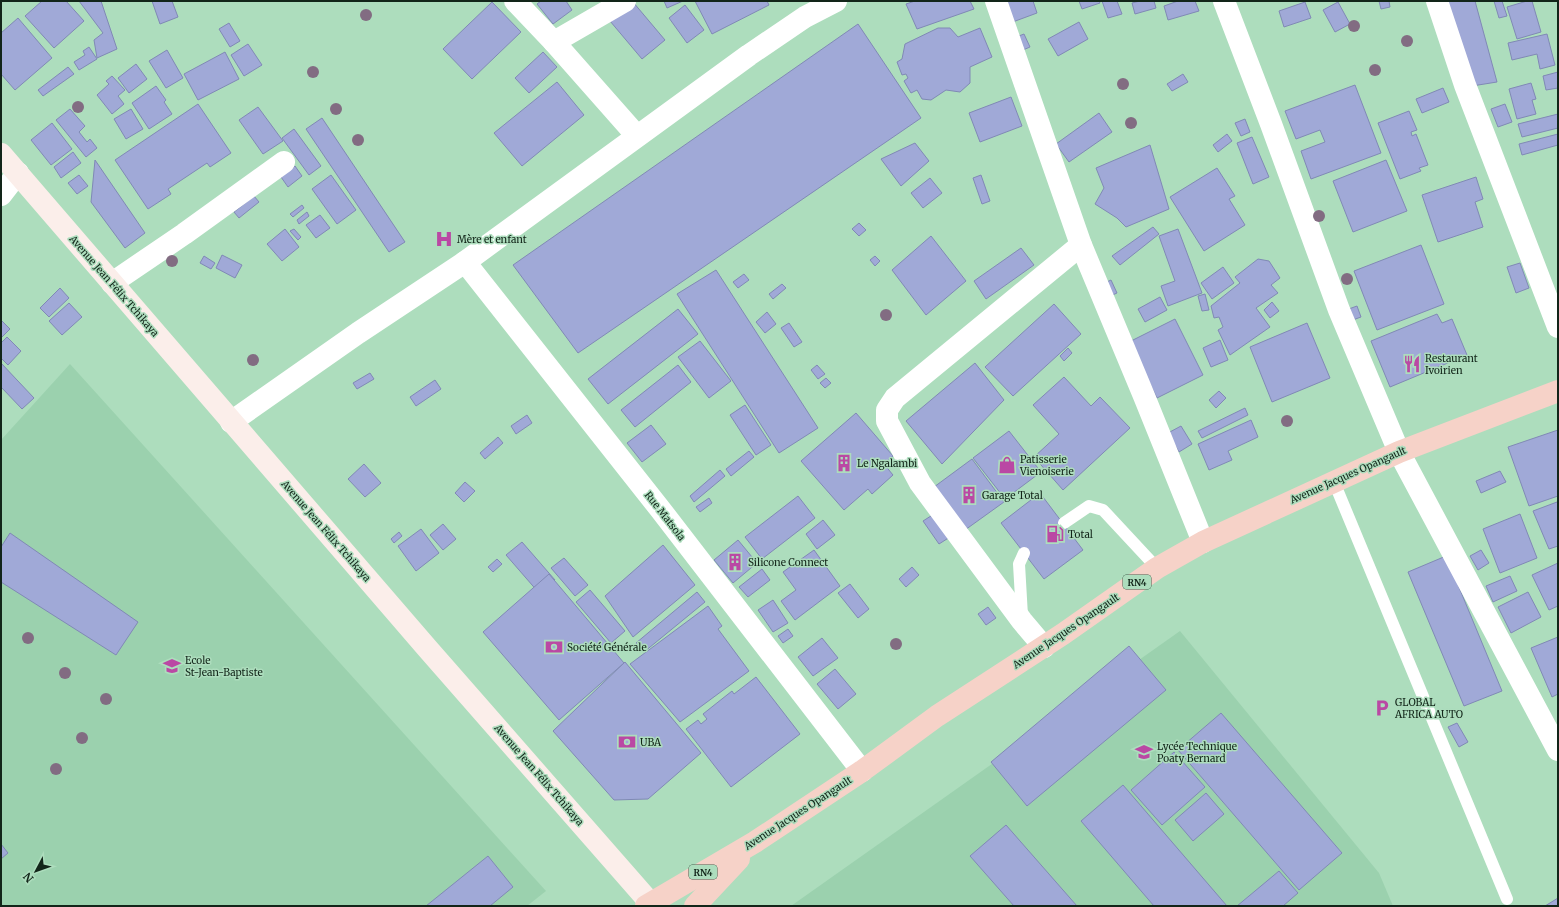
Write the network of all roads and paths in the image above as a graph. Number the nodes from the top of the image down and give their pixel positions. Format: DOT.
graph roads {
  1 [pos="515,1"];
  2 [pos="625,1"];
  3 [pos="836,1"];
  4 [pos="996,1"];
  5 [pos="1224,1"];
  6 [pos="1437,1"];
  7 [pos="554,42"];
  8 [pos="637,136"];
  9 [pos="1,154"];
  10 [pos="284,162"];
  11 [pos="18,173"];
  12 [pos="1,195"];
  13 [pos="1081,245"];
  14 [pos="465,262"];
  15 [pos="112,283"];
  16 [pos="1558,327"];
  17 [pos="1558,391"];
  18 [pos="231,422"];
  19 [pos="1399,452"];
  20 [pos="1334,482"];
  21 [pos="1064,524"];
  22 [pos="1202,542"];
  23 [pos="1024,553"];
  24 [pos="1157,568"];
  25 [pos="1022,621"];
  26 [pos="1044,647"];
  27 [pos="1558,750"];
  28 [pos="862,771"];
  29 [pos="755,842"];
  30 [pos="1507,899"];
  31 [pos="650,905"];
  32 [pos="695,906"];
  1 -- 7 [label="street"];
  2 -- 7 [label="street"];
  3 -- 8 [label="street"];
  4 -- 13 [label="street"];
  5 -- 19 [label="street"];
  6 -- 16 [label="street"];
  7 -- 8 [label="street"];
  8 -- 14 [label="street"];
  9 -- 11 [label="main road, Avenue Jean Félix Tchikaya"];
  10 -- 15 [label="street"];
  11 -- 12 [label="street"];
  11 -- 15 [label="main road, Avenue Jean Félix Tchikaya"];
  13 -- 22 [label="street"];
  13 -- 25 [label="street"];
  14 -- 18 [label="street"];
  14 -- 28 [label="street, Rue Matsola"];
  15 -- 18 [label="main road, Avenue Jean Félix Tchikaya"];
  17 -- 19 [label="highway, Avenue Jacques Opangault / RN4"];
  18 -- 31 [label="main road, Avenue Jean Félix Tchikaya"];
  19 -- 20 [label="highway, Avenue Jacques Opangault / RN4"];
  19 -- 27 [label="street"];
  20 -- 22 [label="highway, Avenue Jacques Opangault / RN4"];
  20 -- 30 [label="lane"];
  21 -- 24 [label="lane"];
  22 -- 24 [label="highway, Avenue Jacques Opangault / RN4"];
  23 -- 25 [label="lane"];
  24 -- 26 [label="highway, Avenue Jacques Opangault / RN4"];
  25 -- 26 [label="street"];
  26 -- 28 [label="highway, Avenue Jacques Opangault / RN4"];
  28 -- 29 [label="highway, Avenue Jacques Opangault / RN4"];
  29 -- 31 [label="highway, Avenue Jacques Opangault / RN4"];
  29 -- 32 [label="highway, RN4"];
}
